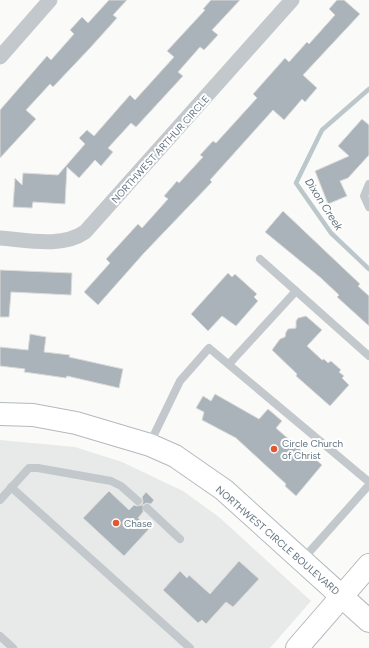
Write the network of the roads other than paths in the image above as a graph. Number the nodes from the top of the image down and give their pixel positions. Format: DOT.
graph roads {
  1 [pos="50,0"];
  2 [pos="292,0"];
  3 [pos="0,57"];
  4 [pos="369,184"];
  5 [pos="369,207"];
  6 [pos="0,238"];
  7 [pos="260,259"];
  8 [pos="296,291"];
  9 [pos="369,356"];
  10 [pos="229,364"];
  11 [pos="0,414"];
  12 [pos="150,445"];
  13 [pos="369,484"];
  14 [pos="11,487"];
  15 [pos="0,500"];
  16 [pos="138,500"];
  17 [pos="146,508"];
  18 [pos="180,539"];
  19 [pos="302,560"];
  20 [pos="369,566"];
  21 [pos="342,596"];
  22 [pos="369,621"];
  23 [pos="0,636"];
  24 [pos="13,648"];
  25 [pos="190,648"];
  26 [pos="297,648"];
  1 -- 3 [label="street"];
  2 -- 6 [label="street, NORTHWEST ARTHUR CIRCLE"];
  4 -- 5 [label="lane"];
  7 -- 8 [label="lane"];
  8 -- 9 [label="lane"];
  8 -- 10 [label="lane"];
  10 -- 12 [label="lane"];
  10 -- 13 [label="lane"];
  11 -- 12 [label="main road, NORTHWEST CIRCLE BOULEVARD"];
  12 -- 19 [label="main road, NORTHWEST CIRCLE BOULEVARD"];
  13 -- 19 [label="lane"];
  14 -- 15 [label="lane"];
  14 -- 16 [label="lane"];
  14 -- 25 [label="lane"];
  17 -- 18 [label="lane"];
  19 -- 21 [label="main road, NORTHWEST CIRCLE BOULEVARD"];
  20 -- 21 [label="main road"];
  21 -- 22 [label="main road, NORTHWEST CIRCLE BOULEVARD"];
  21 -- 26 [label="main road"];
  23 -- 24 [label="lane"];
}
